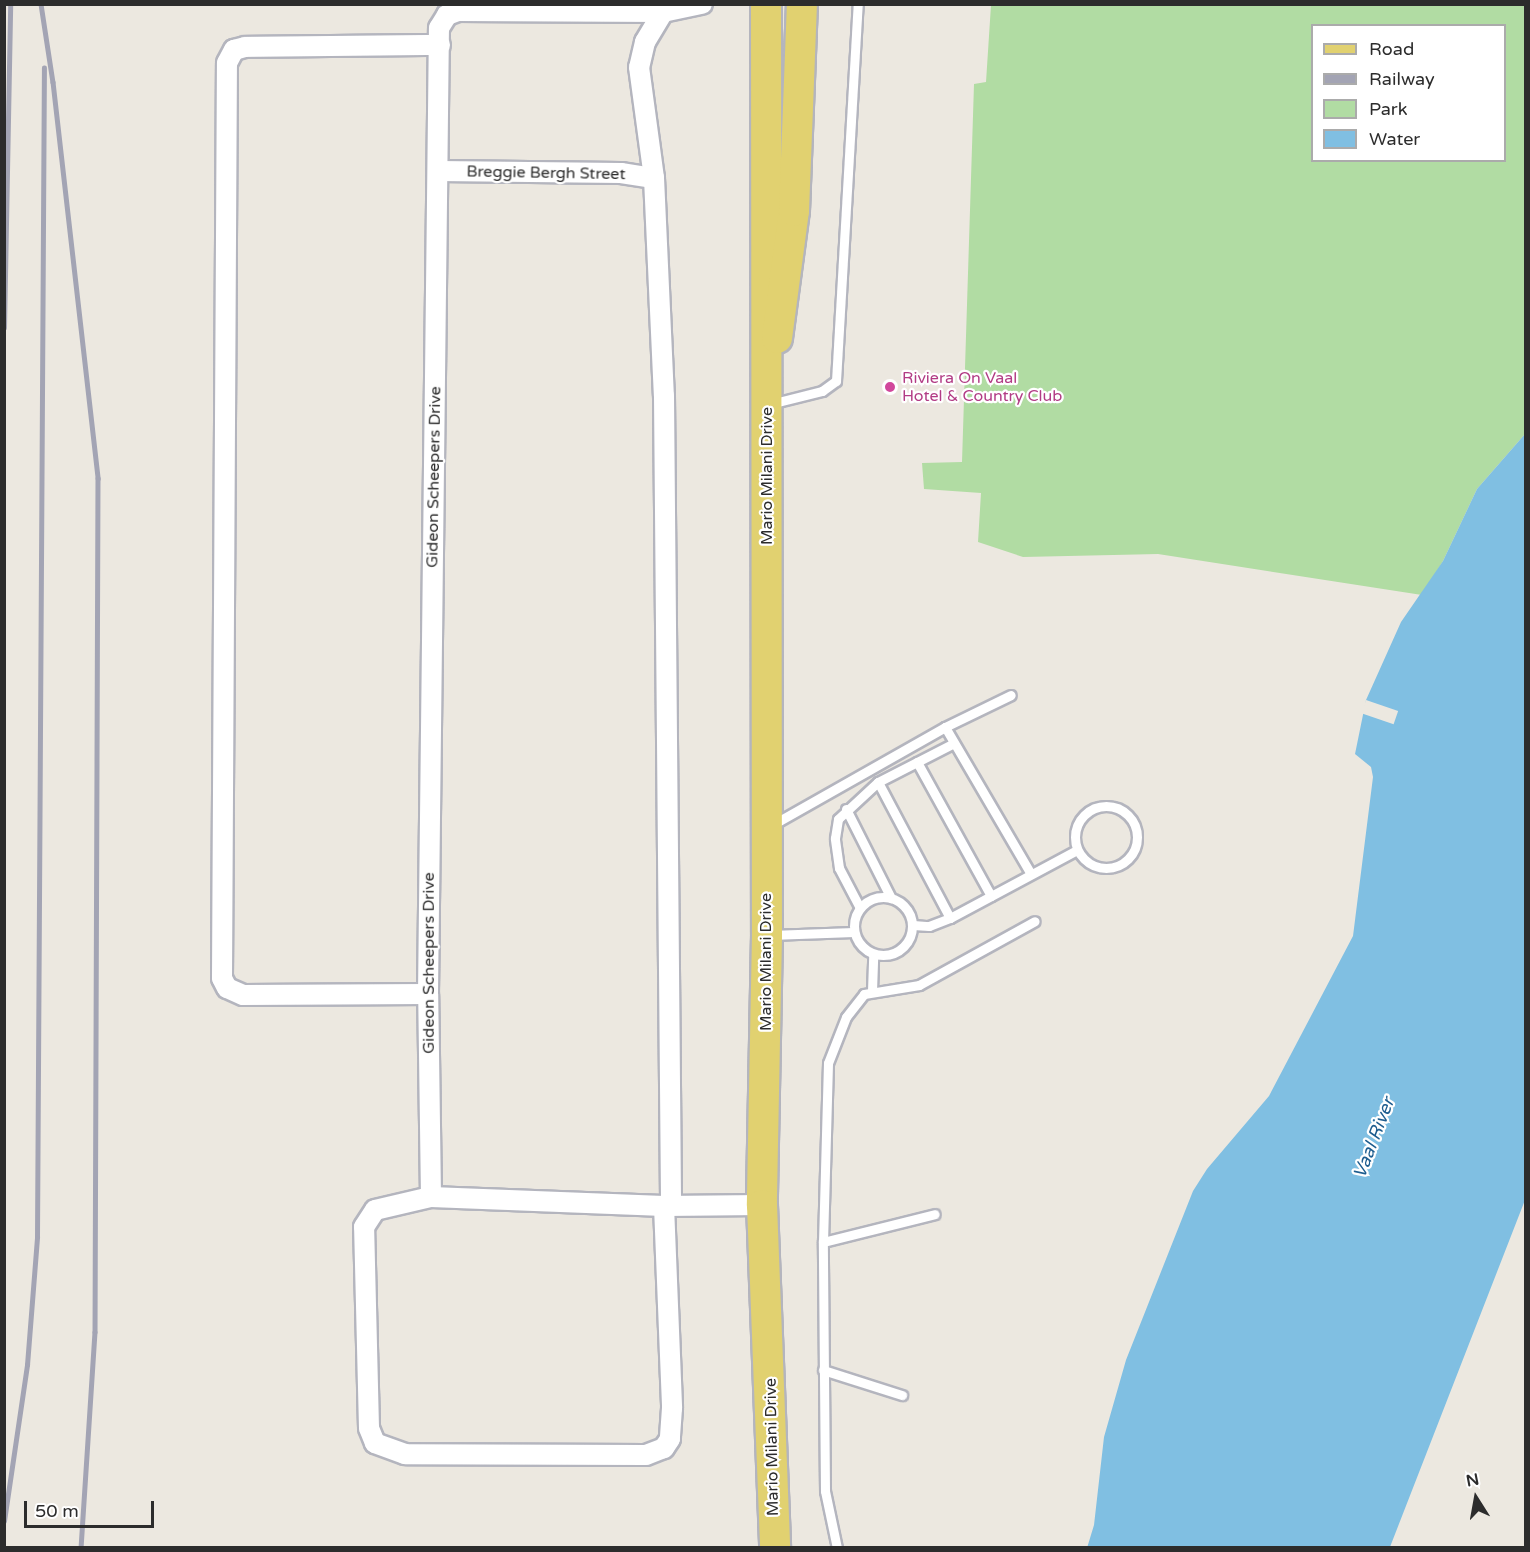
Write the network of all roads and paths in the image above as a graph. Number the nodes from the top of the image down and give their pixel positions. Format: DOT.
graph roads {
  1 [pos="702,4"];
  2 [pos="766,4"];
  3 [pos="802,4"];
  4 [pos="858,4"];
  5 [pos="663,12"];
  6 [pos="440,45"];
  7 [pos="764,108"];
  8 [pos="800,108"];
  9 [pos="438,171"];
  10 [pos="654,178"];
  11 [pos="768,390"];
  12 [pos="1011,695"];
  13 [pos="945,727"];
  14 [pos="954,743"];
  15 [pos="917,762"];
  16 [pos="878,782"];
  17 [pos="846,809"];
  18 [pos="765,829"];
  19 [pos="1077,850"];
  20 [pos="1031,874"];
  21 [pos="991,896"];
  22 [pos="891,898"];
  23 [pos="860,908"];
  24 [pos="950,918"];
  25 [pos="1035,921"];
  26 [pos="913,925"];
  27 [pos="854,932"];
  28 [pos="767,935"];
  29 [pos="873,954"];
  30 [pos="872,991"];
  31 [pos="428,994"];
  32 [pos="431,1197"];
  33 [pos="762,1205"];
  34 [pos="667,1206"];
  35 [pos="935,1214"];
  36 [pos="823,1242"];
  37 [pos="823,1370"];
  38 [pos="902,1395"];
  39 [pos="775,1548"];
  40 [pos="837,1548"];
  1 -- 5 [label="street, Gideon Scheepers Drive"];
  2 -- 7 [label="main road, Mario Milani Drive"];
  3 -- 8 [label="main road, Mario Milani Drive"];
  4 -- 11 [label="lane"];
  5 -- 6 [label="street, Gideon Scheepers Drive"];
  5 -- 10 [label="street"];
  6 -- 9 [label="street, Gideon Scheepers Drive"];
  6 -- 31 [label="street"];
  7 -- 8 [label="main road"];
  7 -- 11 [label="main road, Mario Milani Drive"];
  8 -- 11 [label="main road, Mario Milani Drive"];
  9 -- 10 [label="street, Breggie Bergh Street"];
  9 -- 31 [label="street, Gideon Scheepers Drive"];
  10 -- 34 [label="street"];
  11 -- 18 [label="main road, Mario Milani Drive"];
  12 -- 13 [label="lane"];
  13 -- 14 [label="lane"];
  13 -- 18 [label="lane"];
  14 -- 15 [label="lane"];
  14 -- 20 [label="lane"];
  15 -- 16 [label="lane"];
  15 -- 21 [label="lane"];
  16 -- 17 [label="lane"];
  16 -- 24 [label="lane"];
  17 -- 22 [label="lane"];
  17 -- 23 [label="lane"];
  18 -- 28 [label="main road, Mario Milani Drive"];
  19 -- 19 [label="lane"];
  19 -- 20 [label="lane"];
  20 -- 21 [label="lane"];
  21 -- 24 [label="lane"];
  22 -- 23 [label="lane"];
  22 -- 26 [label="lane"];
  23 -- 27 [label="lane"];
  24 -- 26 [label="lane"];
  25 -- 30 [label="lane"];
  26 -- 29 [label="lane"];
  27 -- 28 [label="lane"];
  27 -- 29 [label="lane"];
  28 -- 33 [label="main road, Mario Milani Drive"];
  29 -- 30 [label="lane"];
  30 -- 36 [label="lane"];
  31 -- 32 [label="street, Gideon Scheepers Drive"];
  32 -- 34 [label="street"];
  32 -- 34 [label="street"];
  33 -- 34 [label="street"];
  33 -- 39 [label="main road, Mario Milani Drive"];
  35 -- 36 [label="lane"];
  36 -- 37 [label="lane"];
  37 -- 38 [label="lane"];
  37 -- 40 [label="lane"];
}
